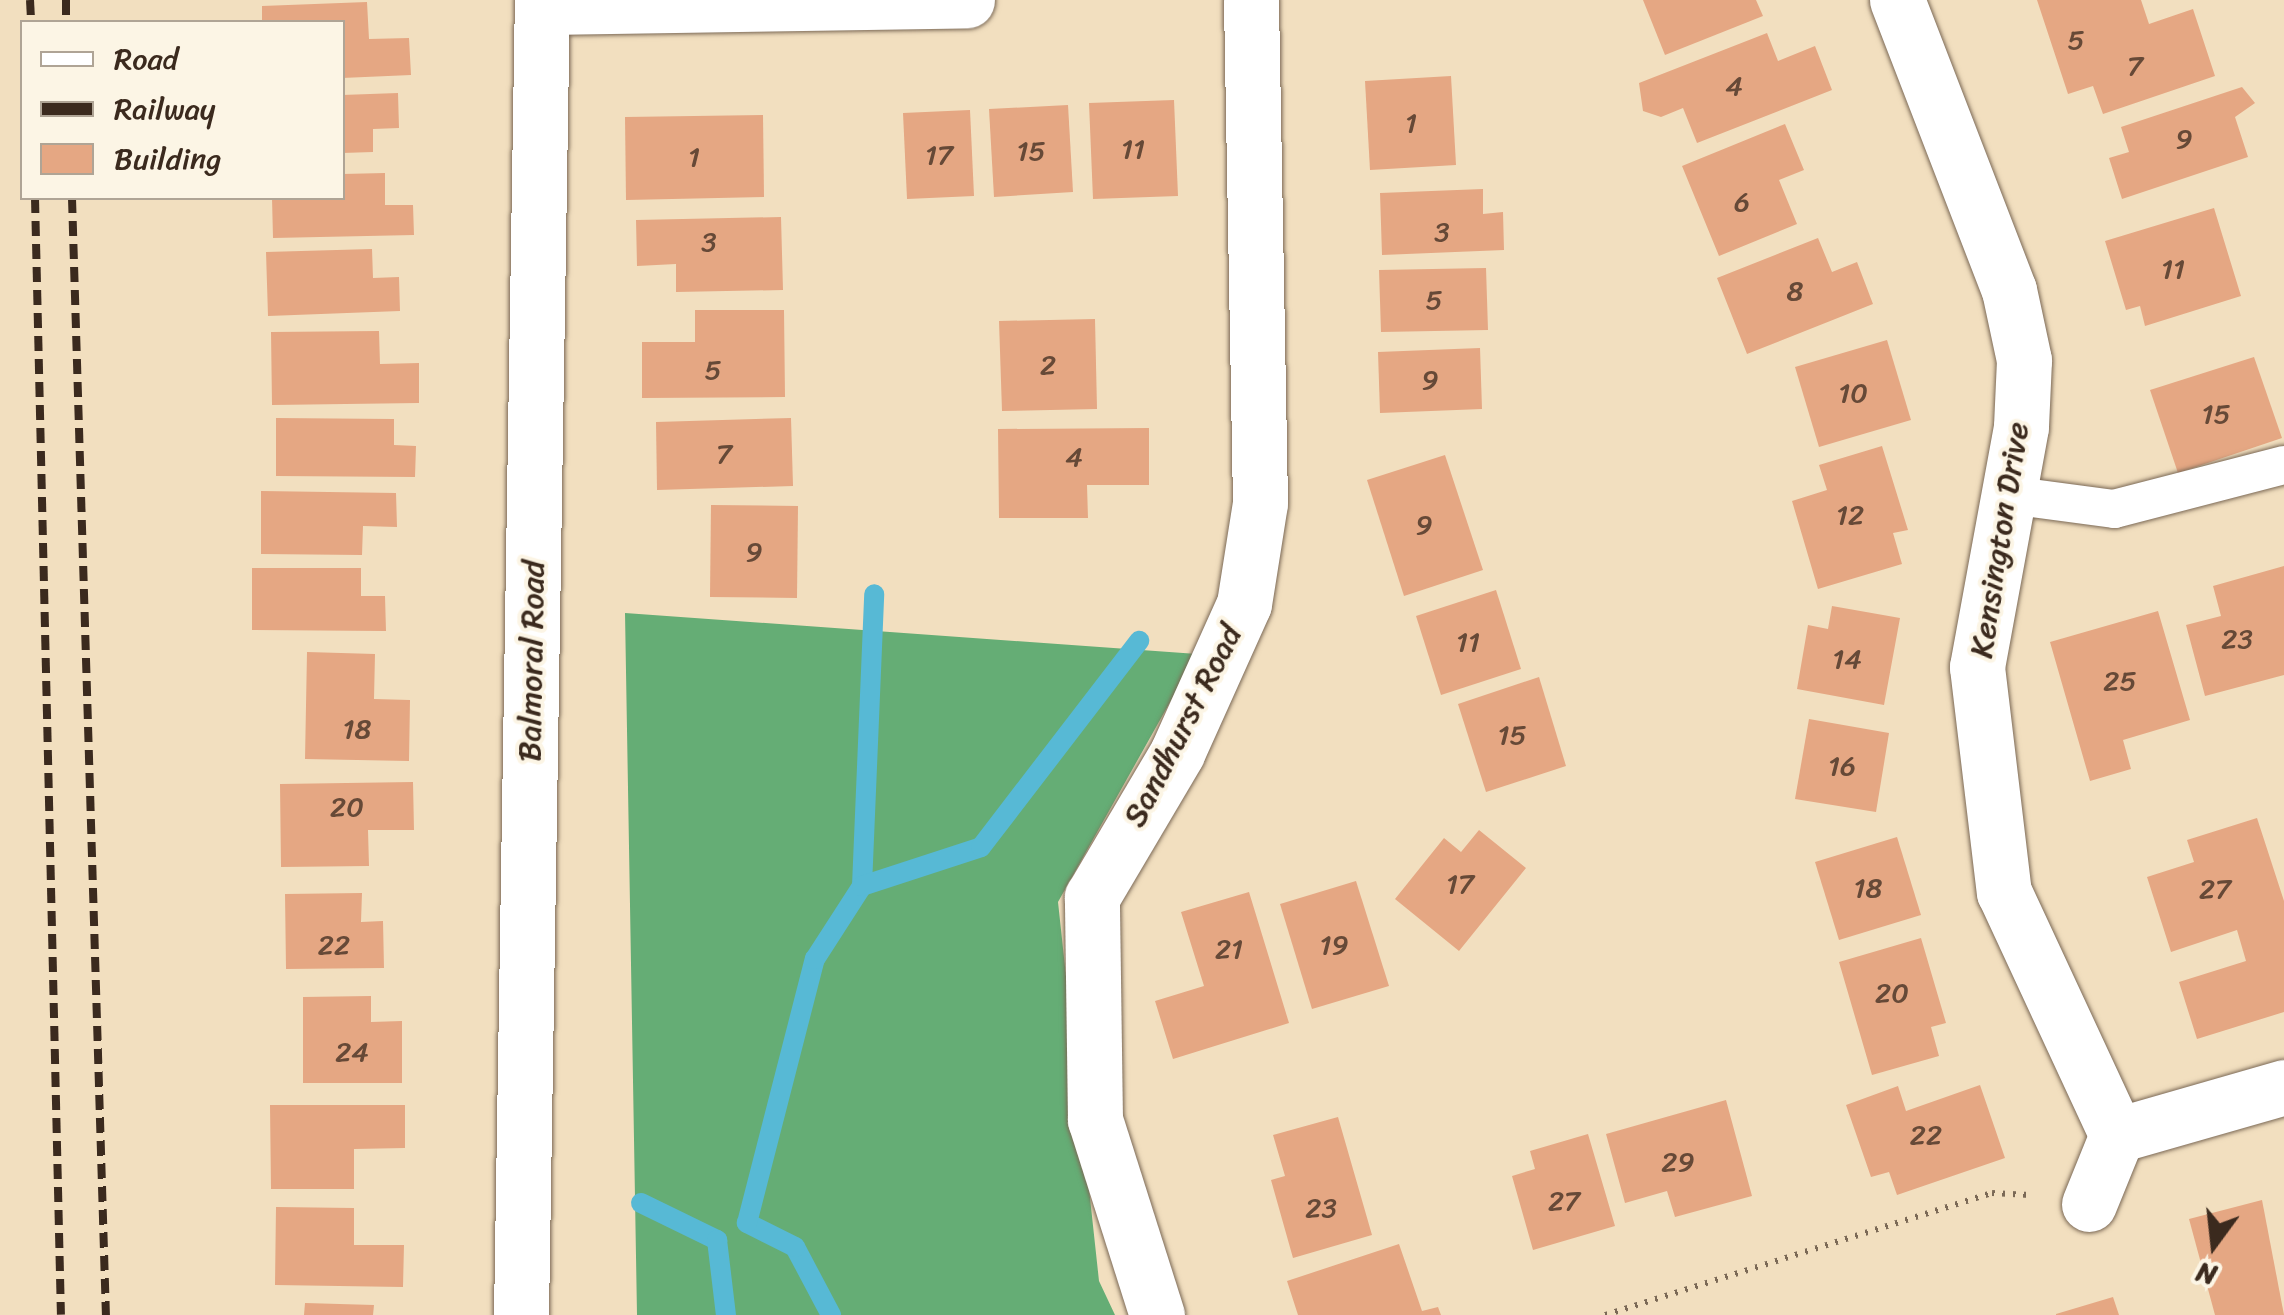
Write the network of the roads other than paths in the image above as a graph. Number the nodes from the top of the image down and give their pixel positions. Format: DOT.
graph roads {
  1 [pos="967,0"];
  2 [pos="1251,0"];
  3 [pos="1897,0"];
  4 [pos="542,3"];
  5 [pos="2284,465"];
  6 [pos="2009,496"];
  7 [pos="2284,1087"];
  8 [pos="2117,1135"];
  9 [pos="2088,1204"];
  10 [pos="521,1315"];
  11 [pos="1157,1315"];
  1 -- 4 [label="street"];
  2 -- 11 [label="street, Sandhurst Road"];
  3 -- 6 [label="street, Kensington Drive"];
  4 -- 10 [label="street, Balmoral Road"];
  5 -- 6 [label="lane"];
  6 -- 8 [label="street, Kensington Drive"];
  7 -- 8 [label="street"];
  8 -- 9 [label="street"];
}
